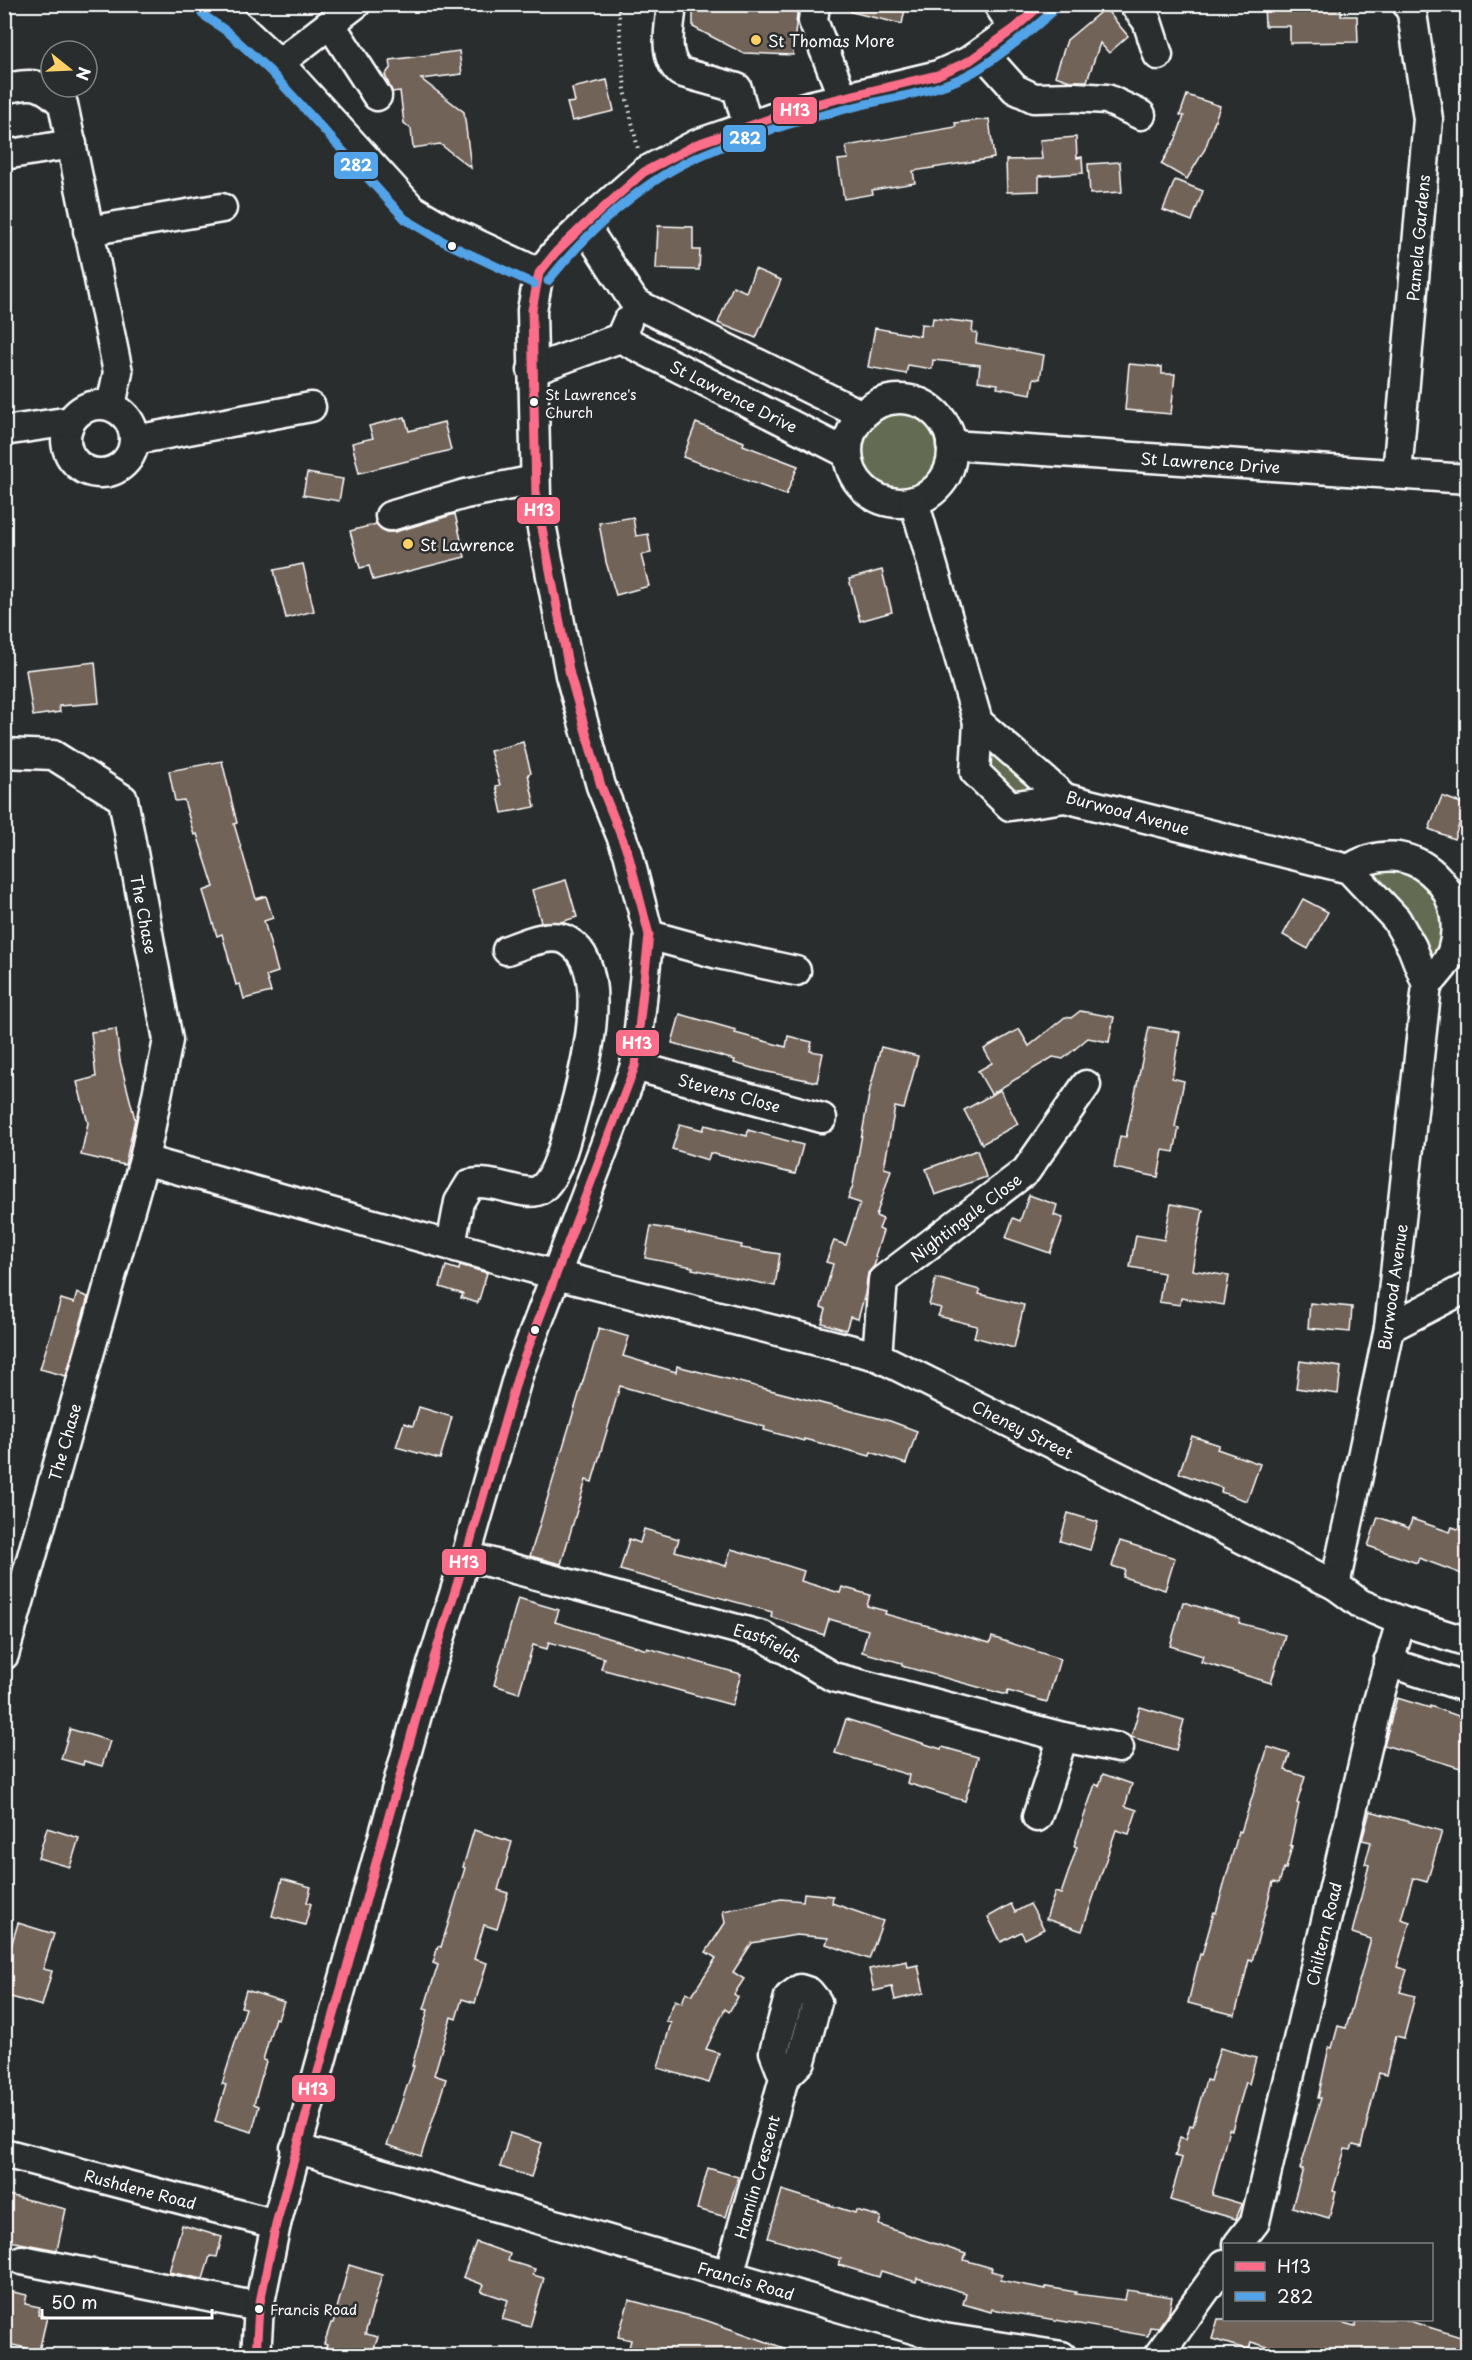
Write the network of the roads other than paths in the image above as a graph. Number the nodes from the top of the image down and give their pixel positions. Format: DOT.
graph roads {
  1 [pos="210,4"];
  2 [pos="356,4"];
  3 [pos="672,4"];
  4 [pos="815,4"];
  5 [pos="998,4"];
  6 [pos="1043,4"];
  7 [pos="1134,4"];
  8 [pos="1407,4"];
  9 [pos="331,25"];
  10 [pos="1014,29"];
  11 [pos="982,52"];
  12 [pos="1158,55"];
  13 [pos="279,63"];
  14 [pos="4,89"];
  15 [pos="377,96"];
  16 [pos="843,98"];
  17 [pos="1141,116"];
  18 [pos="748,127"];
  19 [pos="72,144"];
  20 [pos="4,155"];
  21 [pos="222,208"];
  22 [pos="584,225"];
  23 [pos="88,231"];
  24 [pos="539,273"];
  25 [pos="635,303"];
  26 [pos="620,338"];
  27 [pos="532,370"];
  28 [pos="111,406"];
  29 [pos="311,407"];
  30 [pos="862,415"];
  31 [pos="71,421"];
  32 [pos="4,431"];
  33 [pos="135,440"];
  34 [pos="951,445"];
  35 [pos="848,453"];
  36 [pos="1397,474"];
  37 [pos="1467,479"];
  38 [pos="535,480"];
  39 [pos="914,501"];
  40 [pos="390,516"];
  41 [pos="978,722"];
  42 [pos="4,753"];
  43 [pos="1065,798"];
  44 [pos="1349,869"];
  45 [pos="649,934"];
  46 [pos="507,950"];
  47 [pos="795,971"];
  48 [pos="1427,985"];
  49 [pos="635,1066"];
  50 [pos="1086,1085"];
  51 [pos="822,1118"];
  52 [pos="144,1160"];
  53 [pos="451,1245"];
  54 [pos="556,1275"];
  55 [pos="1467,1287"];
  56 [pos="1389,1328"];
  57 [pos="877,1356"];
  58 [pos="466,1556"];
  59 [pos="1335,1585"];
  60 [pos="1401,1621"];
  61 [pos="1467,1642"];
  62 [pos="4,1655"];
  63 [pos="1388,1662"];
  64 [pos="1467,1688"];
  65 [pos="1063,1737"];
  66 [pos="1119,1748"];
  67 [pos="1037,1817"];
  68 [pos="784,2078"];
  69 [pos="295,2148"];
  70 [pos="4,2153"];
  71 [pos="276,2224"];
  72 [pos="1239,2243"];
  73 [pos="22,2260"];
  74 [pos="1223,2265"];
  75 [pos="729,2275"];
  76 [pos="259,2307"];
  77 [pos="256,2355"];
  78 [pos="1062,2355"];
  79 [pos="1158,2355"];
  1 -- 13 [label="street"];
  2 -- 9 [label="street"];
  3 -- 18 [label="street"];
  4 -- 16 [label="street"];
  5 -- 10 [label="street"];
  6 -- 10 [label="street"];
  7 -- 12 [label="street"];
  8 -- 36 [label="street, Pamela Gardens"];
  9 -- 13 [label="street"];
  9 -- 15 [label="street"];
  10 -- 11 [label="street"];
  11 -- 16 [label="street"];
  11 -- 17 [label="street"];
  13 -- 24 [label="street"];
  14 -- 19 [label="street"];
  16 -- 18 [label="street"];
  18 -- 22 [label="street"];
  19 -- 20 [label="street"];
  19 -- 23 [label="street"];
  21 -- 23 [label="street"];
  22 -- 24 [label="street"];
  22 -- 25 [label="street"];
  23 -- 28 [label="street"];
  24 -- 27 [label="street"];
  25 -- 26 [label="street"];
  25 -- 30 [label="street"];
  26 -- 27 [label="street"];
  26 -- 35 [label="street, St Lawrence Drive"];
  27 -- 38 [label="street"];
  28 -- 31 [label="street"];
  28 -- 33 [label="street"];
  29 -- 33 [label="street"];
  30 -- 34 [label="street"];
  30 -- 35 [label="street"];
  31 -- 32 [label="street"];
  31 -- 33 [label="street"];
  34 -- 36 [label="street, St Lawrence Drive"];
  34 -- 39 [label="street"];
  35 -- 39 [label="street"];
  36 -- 37 [label="street, St Lawrence Drive"];
  38 -- 40 [label="street"];
  38 -- 45 [label="street"];
  39 -- 41 [label="street"];
  41 -- 43 [label="street, Burwood Avenue"];
  41 -- 43 [label="street"];
  42 -- 52 [label="street, The Chase"];
  43 -- 44 [label="street, Burwood Avenue"];
  44 -- 48 [label="street, Burwood Avenue"];
  44 -- 48 [label="street"];
  45 -- 47 [label="street"];
  45 -- 49 [label="street"];
  46 -- 53 [label="street"];
  48 -- 56 [label="street, Burwood Avenue"];
  49 -- 51 [label="street, Stevens Close"];
  49 -- 54 [label="street"];
  50 -- 57 [label="street, Nightingale Close"];
  52 -- 53 [label="street"];
  52 -- 62 [label="street, The Chase"];
  53 -- 54 [label="street"];
  54 -- 57 [label="street, Cheney Street"];
  54 -- 58 [label="street"];
  55 -- 56 [label="street"];
  56 -- 59 [label="street, Burwood Avenue"];
  57 -- 59 [label="street, Cheney Street"];
  58 -- 65 [label="street, Eastfields"];
  58 -- 69 [label="street"];
  59 -- 60 [label="street, Cheney Street"];
  60 -- 61 [label="street, Cheney Street"];
  60 -- 63 [label="street, Chiltern Road"];
  63 -- 64 [label="street"];
  63 -- 72 [label="street, Chiltern Road"];
  65 -- 66 [label="street, Eastfields"];
  65 -- 67 [label="street"];
  68 -- 75 [label="street, Hamlin Crescent"];
  69 -- 71 [label="street"];
  69 -- 75 [label="street, Francis Road"];
  70 -- 71 [label="street, Rushdene Road"];
  71 -- 76 [label="street"];
  73 -- 76 [label="street"];
  74 -- 79 [label="street"];
  75 -- 78 [label="street, Francis Road"];
  76 -- 77 [label="street"];
}
